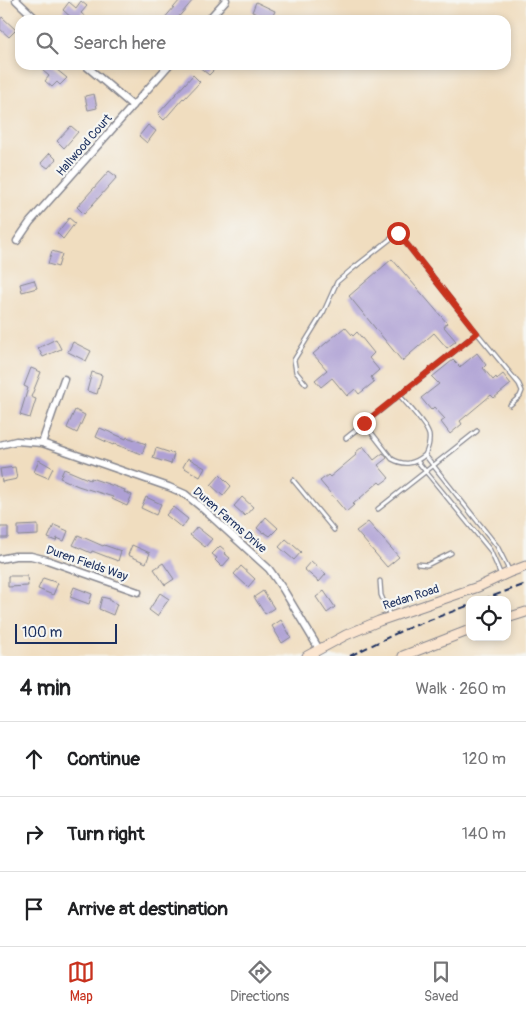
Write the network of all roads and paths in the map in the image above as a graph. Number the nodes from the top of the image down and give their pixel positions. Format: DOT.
graph roads {
  1 [pos="16,0"];
  2 [pos="226,0"];
  3 [pos="32,15"];
  4 [pos="212,15"];
  5 [pos="91,70"];
  6 [pos="165,70"];
  7 [pos="133,106"];
  8 [pos="17,240"];
  9 [pos="477,333"];
  10 [pos="64,379"];
  11 [pos="306,384"];
  12 [pos="399,395"];
  13 [pos="510,405"];
  14 [pos="364,423"];
  15 [pos="477,431"];
  16 [pos="346,438"];
  17 [pos="42,442"];
  18 [pos="0,446"];
  19 [pos="425,455"];
  20 [pos="418,462"];
  21 [pos="433,465"];
  22 [pos="426,471"];
  23 [pos="293,480"];
  24 [pos="378,509"];
  25 [pos="334,530"];
  26 [pos="497,546"];
  27 [pos="490,550"];
  28 [pos="451,552"];
  29 [pos="0,560"];
  30 [pos="418,564"];
  31 [pos="526,566"];
  32 [pos="506,574"];
  33 [pos="380,581"];
  34 [pos="138,592"];
  35 [pos="526,612"];
  36 [pos="390,617"];
  37 [pos="511,617"];
  38 [pos="466,632"];
  39 [pos="319,649"];
  40 [pos="307,656"];
  41 [pos="404,656"];
  1 -- 3 [label="street"];
  2 -- 4 [label="street"];
  5 -- 7 [label="street"];
  6 -- 7 [label="street, Hallwood Court"];
  7 -- 8 [label="street, Hallwood Court"];
  9 -- 11 [label="lane"];
  9 -- 12 [label="lane"];
  9 -- 13 [label="lane"];
  10 -- 17 [label="street"];
  12 -- 14 [label="lane"];
  12 -- 19 [label="lane"];
  14 -- 16 [label="lane"];
  14 -- 20 [label="lane"];
  15 -- 21 [label="lane"];
  17 -- 18 [label="street, Duren Farms Drive"];
  17 -- 39 [label="street, Duren Farms Drive"];
  19 -- 20 [label="lane"];
  19 -- 21 [label="lane"];
  20 -- 22 [label="lane"];
  21 -- 22 [label="lane"];
  21 -- 26 [label="lane"];
  22 -- 24 [label="lane"];
  22 -- 27 [label="lane"];
  23 -- 25 [label="lane"];
  26 -- 27 [label="lane"];
  26 -- 32 [label="lane"];
  27 -- 32 [label="lane"];
  28 -- 30 [label="lane"];
  29 -- 34 [label="street, Duren Fields Way"];
  31 -- 32 [label="main road, Redan Road"];
  32 -- 36 [label="main road, Redan Road"];
  33 -- 36 [label="lane"];
  35 -- 37 [label="main road"];
  36 -- 39 [label="main road, Redan Road"];
  38 -- 41 [label="main road"];
  39 -- 40 [label="main road, Redan Road"];
}
